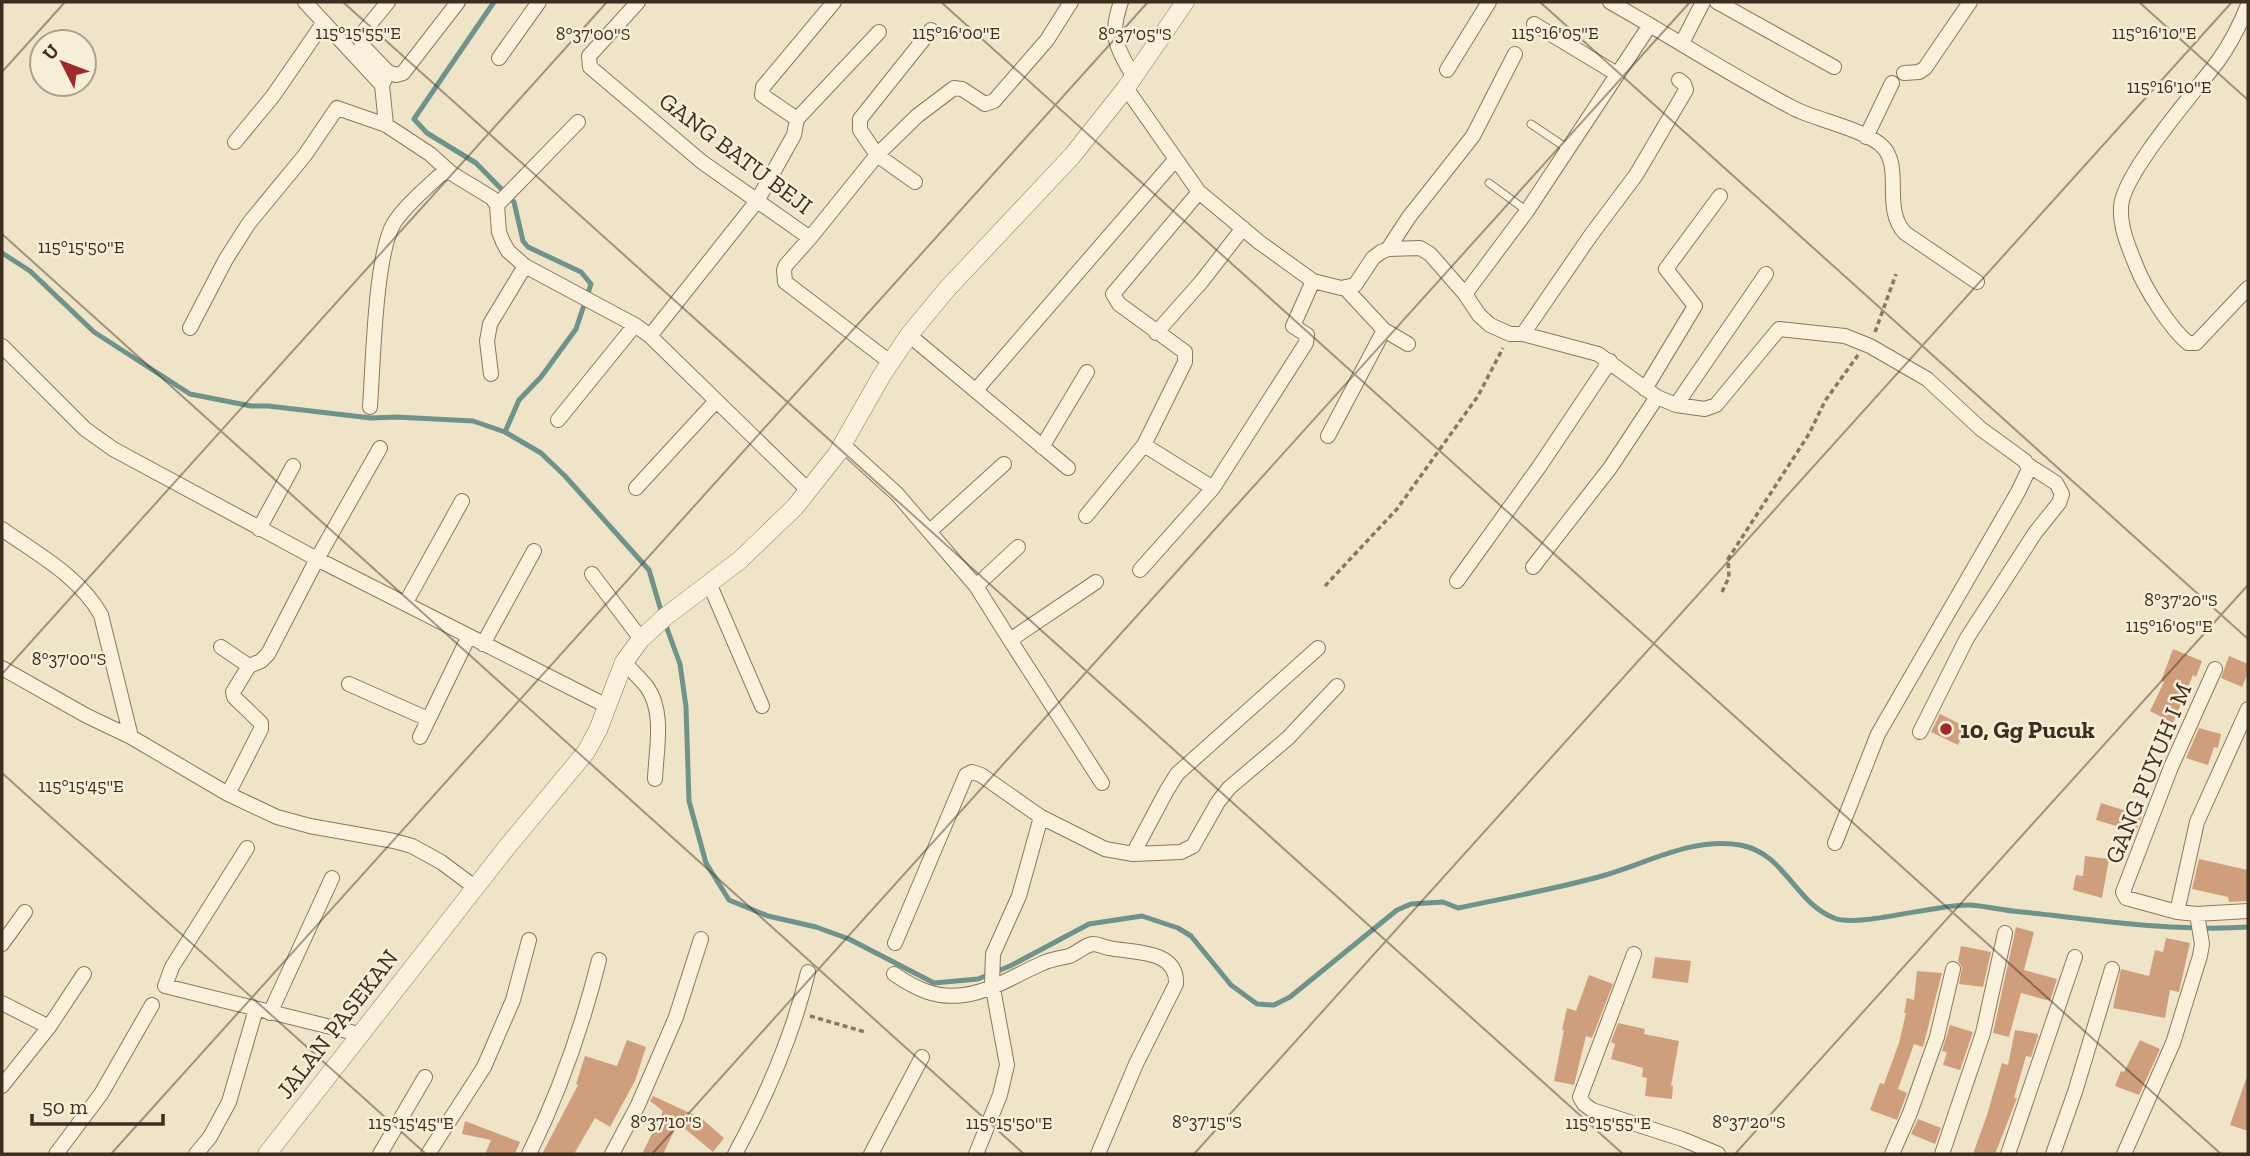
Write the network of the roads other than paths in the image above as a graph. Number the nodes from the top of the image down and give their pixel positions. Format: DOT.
graph roads {
  1 [pos="305,2"];
  2 [pos="388,2"];
  3 [pos="458,2"];
  4 [pos="539,2"];
  5 [pos="638,2"];
  6 [pos="834,2"];
  7 [pos="1071,2"];
  8 [pos="1121,2"];
  9 [pos="1185,2"];
  10 [pos="1489,2"];
  11 [pos="1610,2"];
  12 [pos="1703,2"];
  13 [pos="1717,2"];
  14 [pos="1970,2"];
  15 [pos="2248,5"];
  16 [pos="324,22"];
  17 [pos="1534,24"];
  18 [pos="1650,25"];
  19 [pos="931,30"];
  20 [pos="880,32"];
  21 [pos="1682,43"];
  22 [pos="1515,54"];
  23 [pos="499,58"];
  24 [pos="1834,67"];
  25 [pos="1447,70"];
  26 [pos="1904,73"];
  27 [pos="1617,74"];
  28 [pos="386,78"];
  29 [pos="1679,80"];
  30 [pos="1129,82"];
  31 [pos="1892,83"];
  32 [pos="797,119"];
  33 [pos="578,122"];
  34 [pos="1531,124"];
  35 [pos="386,125"];
  36 [pos="235,142"];
  37 [pos="1874,142"];
  38 [pos="1568,150"];
  39 [pos="877,155"];
  40 [pos="1175,160"];
  41 [pos="451,173"];
  42 [pos="915,182"];
  43 [pos="1489,183"];
  44 [pos="1199,192"];
  45 [pos="1720,196"];
  46 [pos="757,201"];
  47 [pos="497,205"];
  48 [pos="1527,211"];
  49 [pos="1243,228"];
  50 [pos="810,237"];
  51 [pos="1388,249"];
  52 [pos="526,266"];
  53 [pos="1766,274"];
  54 [pos="1313,281"];
  55 [pos="1977,282"];
  56 [pos="1345,288"];
  57 [pos="2248,288"];
  58 [pos="1465,294"];
  59 [pos="635,325"];
  60 [pos="190,328"];
  61 [pos="1384,330"];
  62 [pos="1156,332"];
  63 [pos="1517,334"];
  64 [pos="909,335"];
  65 [pos="650,336"];
  66 [pos="1408,344"];
  67 [pos="2,346"];
  68 [pos="1610,361"];
  69 [pos="890,362"];
  70 [pos="1087,372"];
  71 [pos="491,374"];
  72 [pos="976,390"];
  73 [pos="1651,393"];
  74 [pos="716,401"];
  75 [pos="1676,405"];
  76 [pos="370,407"];
  77 [pos="558,420"];
  78 [pos="1328,436"];
  79 [pos="842,444"];
  80 [pos="1144,444"];
  81 [pos="1042,447"];
  82 [pos="380,448"];
  83 [pos="1004,464"];
  84 [pos="2028,465"];
  85 [pos="293,466"];
  86 [pos="1068,468"];
  87 [pos="636,488"];
  88 [pos="1213,488"];
  89 [pos="809,491"];
  90 [pos="462,501"];
  91 [pos="1086,516"];
  92 [pos="2,529"];
  93 [pos="259,529"];
  94 [pos="930,531"];
  95 [pos="1018,547"];
  96 [pos="534,551"];
  97 [pos="317,559"];
  98 [pos="1534,567"];
  99 [pos="1140,570"];
  100 [pos="592,574"];
  101 [pos="1457,581"];
  102 [pos="1096,582"];
  103 [pos="709,583"];
  104 [pos="976,586"];
  105 [pos="405,604"];
  106 [pos="468,638"];
  107 [pos="641,639"];
  108 [pos="1010,640"];
  109 [pos="482,644"];
  110 [pos="221,647"];
  111 [pos="1318,648"];
  112 [pos="624,663"];
  113 [pos="249,667"];
  114 [pos="2,668"];
  115 [pos="2216,669"];
  116 [pos="349,684"];
  117 [pos="1337,686"];
  118 [pos="607,706"];
  119 [pos="762,706"];
  120 [pos="2248,709"];
  121 [pos="428,719"];
  122 [pos="1920,732"];
  123 [pos="131,737"];
  124 [pos="421,737"];
  125 [pos="654,779"];
  126 [pos="1102,783"];
  127 [pos="229,794"];
  128 [pos="1041,817"];
  129 [pos="1835,844"];
  130 [pos="247,848"];
  131 [pos="1133,854"];
  132 [pos="332,878"];
  133 [pos="476,888"];
  134 [pos="2248,911"];
  135 [pos="25,912"];
  136 [pos="2177,912"];
  137 [pos="2198,919"];
  138 [pos="2005,933"];
  139 [pos="701,939"];
  140 [pos="529,940"];
  141 [pos="895,943"];
  142 [pos="2,944"];
  143 [pos="1634,954"];
  144 [pos="2075,957"];
  145 [pos="599,960"];
  146 [pos="1953,969"];
  147 [pos="2112,969"];
  148 [pos="808,972"];
  149 [pos="84,974"];
  150 [pos="894,974"];
  151 [pos="992,985"];
  152 [pos="2,1003"];
  153 [pos="152,1005"];
  154 [pos="263,1011"];
  155 [pos="49,1027"];
  156 [pos="359,1034"];
  157 [pos="922,1057"];
  158 [pos="425,1077"];
  159 [pos="2,1086"];
  160 [pos="56,1154"];
  161 [pos="196,1154"];
  162 [pos="267,1154"];
  163 [pos="380,1154"];
  164 [pos="428,1154"];
  165 [pos="529,1154"];
  166 [pos="612,1154"];
  167 [pos="735,1154"];
  168 [pos="871,1154"];
  169 [pos="976,1154"];
  170 [pos="1098,1154"];
  171 [pos="1718,1154"];
  172 [pos="1892,1154"];
  173 [pos="1942,1154"];
  174 [pos="2008,1154"];
  175 [pos="2053,1154"];
  176 [pos="2124,1154"];
  1 -- 16 [label="street"];
  2 -- 28 [label="street"];
  3 -- 28 [label="street"];
  4 -- 23 [label="street"];
  5 -- 46 [label="street, GANG BATU BEJI"];
  6 -- 32 [label="street"];
  7 -- 39 [label="street"];
  8 -- 30 [label="street"];
  9 -- 30 [label="street, JALAN PASEKAN"];
  10 -- 25 [label="street"];
  11 -- 18 [label="street"];
  12 -- 21 [label="street"];
  13 -- 24 [label="street"];
  14 -- 26 [label="street"];
  15 -- 57 [label="street"];
  16 -- 28 [label="street"];
  16 -- 36 [label="street"];
  17 -- 27 [label="street"];
  18 -- 21 [label="street"];
  18 -- 27 [label="street"];
  19 -- 39 [label="street"];
  20 -- 32 [label="street"];
  21 -- 37 [label="street"];
  22 -- 51 [label="street"];
  27 -- 38 [label="street"];
  28 -- 35 [label="street"];
  29 -- 63 [label="street"];
  30 -- 40 [label="street"];
  30 -- 64 [label="street, JALAN PASEKAN"];
  31 -- 37 [label="street"];
  32 -- 46 [label="street"];
  33 -- 47 [label="street"];
  34 -- 38 [label="lane"];
  35 -- 41 [label="street"];
  35 -- 60 [label="street"];
  37 -- 55 [label="street"];
  38 -- 48 [label="street"];
  39 -- 42 [label="street"];
  39 -- 50 [label="street"];
  40 -- 44 [label="street"];
  40 -- 72 [label="street"];
  41 -- 47 [label="street"];
  41 -- 76 [label="street"];
  43 -- 48 [label="lane"];
  44 -- 49 [label="street"];
  44 -- 62 [label="street"];
  45 -- 73 [label="street"];
  46 -- 50 [label="street, GANG BATU BEJI"];
  46 -- 65 [label="street"];
  47 -- 52 [label="street"];
  48 -- 58 [label="street"];
  49 -- 54 [label="street"];
  49 -- 62 [label="street"];
  50 -- 69 [label="street, GANG BATU BEJI"];
  51 -- 56 [label="street"];
  51 -- 58 [label="street"];
  52 -- 59 [label="street"];
  52 -- 71 [label="street"];
  53 -- 75 [label="street"];
  54 -- 56 [label="street"];
  54 -- 88 [label="street"];
  56 -- 61 [label="street"];
  58 -- 63 [label="street"];
  59 -- 65 [label="street"];
  59 -- 77 [label="street"];
  61 -- 66 [label="street"];
  61 -- 78 [label="street"];
  62 -- 80 [label="street"];
  63 -- 68 [label="street"];
  64 -- 69 [label="street, JALAN PASEKAN"];
  64 -- 72 [label="street"];
  65 -- 74 [label="street"];
  67 -- 93 [label="street"];
  68 -- 73 [label="street"];
  68 -- 101 [label="street"];
  69 -- 79 [label="street, JALAN PASEKAN"];
  70 -- 81 [label="street"];
  72 -- 81 [label="street"];
  73 -- 75 [label="street"];
  73 -- 98 [label="street"];
  74 -- 87 [label="street"];
  74 -- 89 [label="street"];
  75 -- 84 [label="street"];
  79 -- 89 [label="street, JALAN PASEKAN"];
  79 -- 94 [label="street"];
  80 -- 88 [label="street"];
  80 -- 91 [label="street"];
  81 -- 86 [label="street"];
  82 -- 97 [label="street"];
  83 -- 94 [label="street"];
  84 -- 122 [label="street"];
  84 -- 129 [label="street"];
  85 -- 93 [label="street"];
  88 -- 99 [label="street"];
  89 -- 103 [label="street, JALAN PASEKAN"];
  90 -- 105 [label="street"];
  92 -- 123 [label="street"];
  93 -- 97 [label="street"];
  94 -- 104 [label="street"];
  95 -- 104 [label="street"];
  96 -- 109 [label="street"];
  97 -- 105 [label="street"];
  97 -- 113 [label="street"];
  100 -- 107 [label="street"];
  102 -- 108 [label="street"];
  103 -- 107 [label="street, JALAN PASEKAN"];
  103 -- 119 [label="street"];
  104 -- 108 [label="street"];
  105 -- 106 [label="street"];
  106 -- 109 [label="street"];
  106 -- 121 [label="street"];
  107 -- 112 [label="street, JALAN PASEKAN"];
  108 -- 126 [label="street"];
  109 -- 118 [label="street"];
  110 -- 113 [label="street"];
  111 -- 131 [label="street"];
  112 -- 118 [label="street, JALAN PASEKAN"];
  112 -- 125 [label="street"];
  113 -- 127 [label="street"];
  114 -- 123 [label="street"];
  115 -- 136 [label="street, GANG PUYUH I M"];
  116 -- 121 [label="street"];
  117 -- 131 [label="street"];
  118 -- 133 [label="street, JALAN PASEKAN"];
  120 -- 136 [label="street"];
  121 -- 124 [label="street"];
  123 -- 127 [label="street"];
  127 -- 133 [label="street"];
  128 -- 131 [label="street"];
  128 -- 141 [label="street"];
  128 -- 151 [label="street"];
  130 -- 154 [label="street"];
  132 -- 154 [label="street"];
  133 -- 156 [label="street, JALAN PASEKAN"];
  134 -- 137 [label="street"];
  135 -- 142 [label="street"];
  136 -- 137 [label="street"];
  137 -- 176 [label="street"];
  138 -- 173 [label="street"];
  139 -- 166 [label="street"];
  140 -- 164 [label="street"];
  143 -- 171 [label="street"];
  144 -- 174 [label="street"];
  145 -- 165 [label="street"];
  146 -- 172 [label="street"];
  147 -- 175 [label="street"];
  148 -- 167 [label="street"];
  149 -- 155 [label="street"];
  150 -- 151 [label="street"];
  151 -- 169 [label="street"];
  151 -- 170 [label="street"];
  152 -- 155 [label="street"];
  153 -- 160 [label="street"];
  154 -- 156 [label="street"];
  154 -- 161 [label="street"];
  155 -- 159 [label="street"];
  156 -- 162 [label="street, JALAN PASEKAN"];
  157 -- 168 [label="street"];
  158 -- 163 [label="street"];
}
